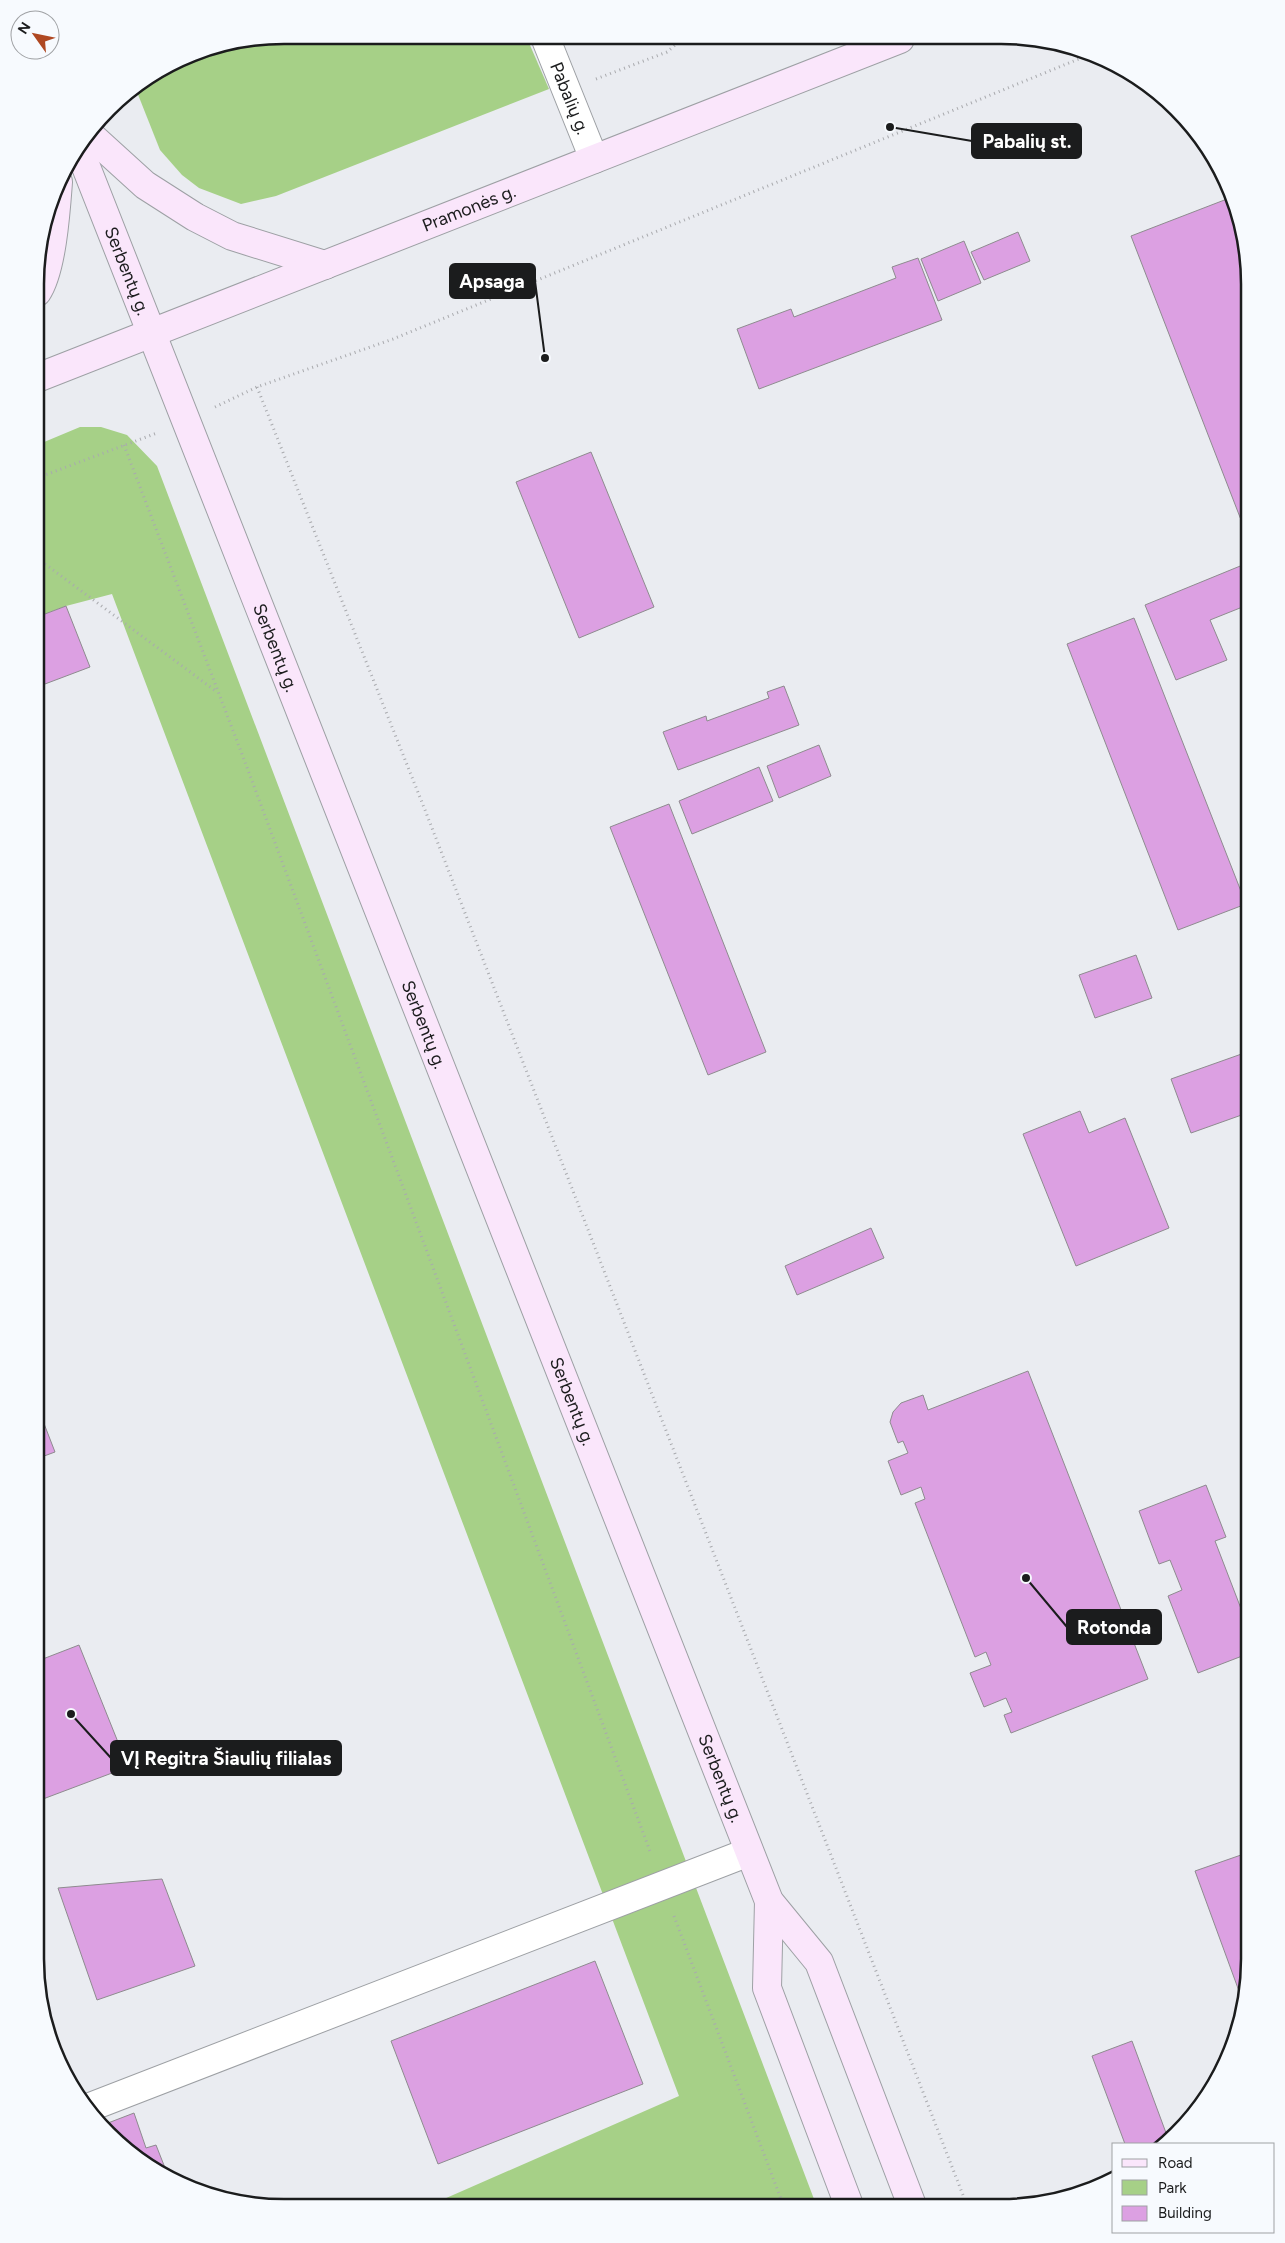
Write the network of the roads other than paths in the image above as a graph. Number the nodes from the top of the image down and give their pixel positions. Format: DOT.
graph roads {
  1 [pos="548,44"];
  2 [pos="887,44"];
  3 [pos="93,137"];
  4 [pos="81,155"];
  5 [pos="594,160"];
  6 [pos="56,205"];
  7 [pos="325,265"];
  8 [pos="44,270"];
  9 [pos="151,334"];
  10 [pos="44,375"];
  11 [pos="749,1852"];
  12 [pos="769,1901"];
  13 [pos="93,2106"];
  14 [pos="847,2199"];
  15 [pos="910,2199"];
  1 -- 5 [label="street, Pabalių g."];
  2 -- 5 [label="main road, Pramonės g."];
  3 -- 7 [label="main road"];
  4 -- 9 [label="main road, Serbentų g."];
  5 -- 7 [label="main road, Pramonės g."];
  6 -- 8 [label="main road"];
  7 -- 9 [label="main road, Pramonės g."];
  9 -- 10 [label="main road, Pramonės g."];
  9 -- 11 [label="main road, Serbentų g."];
  11 -- 12 [label="main road, Serbentų g."];
  11 -- 13 [label="street"];
  12 -- 14 [label="main road, Serbentų g."];
  12 -- 15 [label="main road, Serbentų g."];
}
